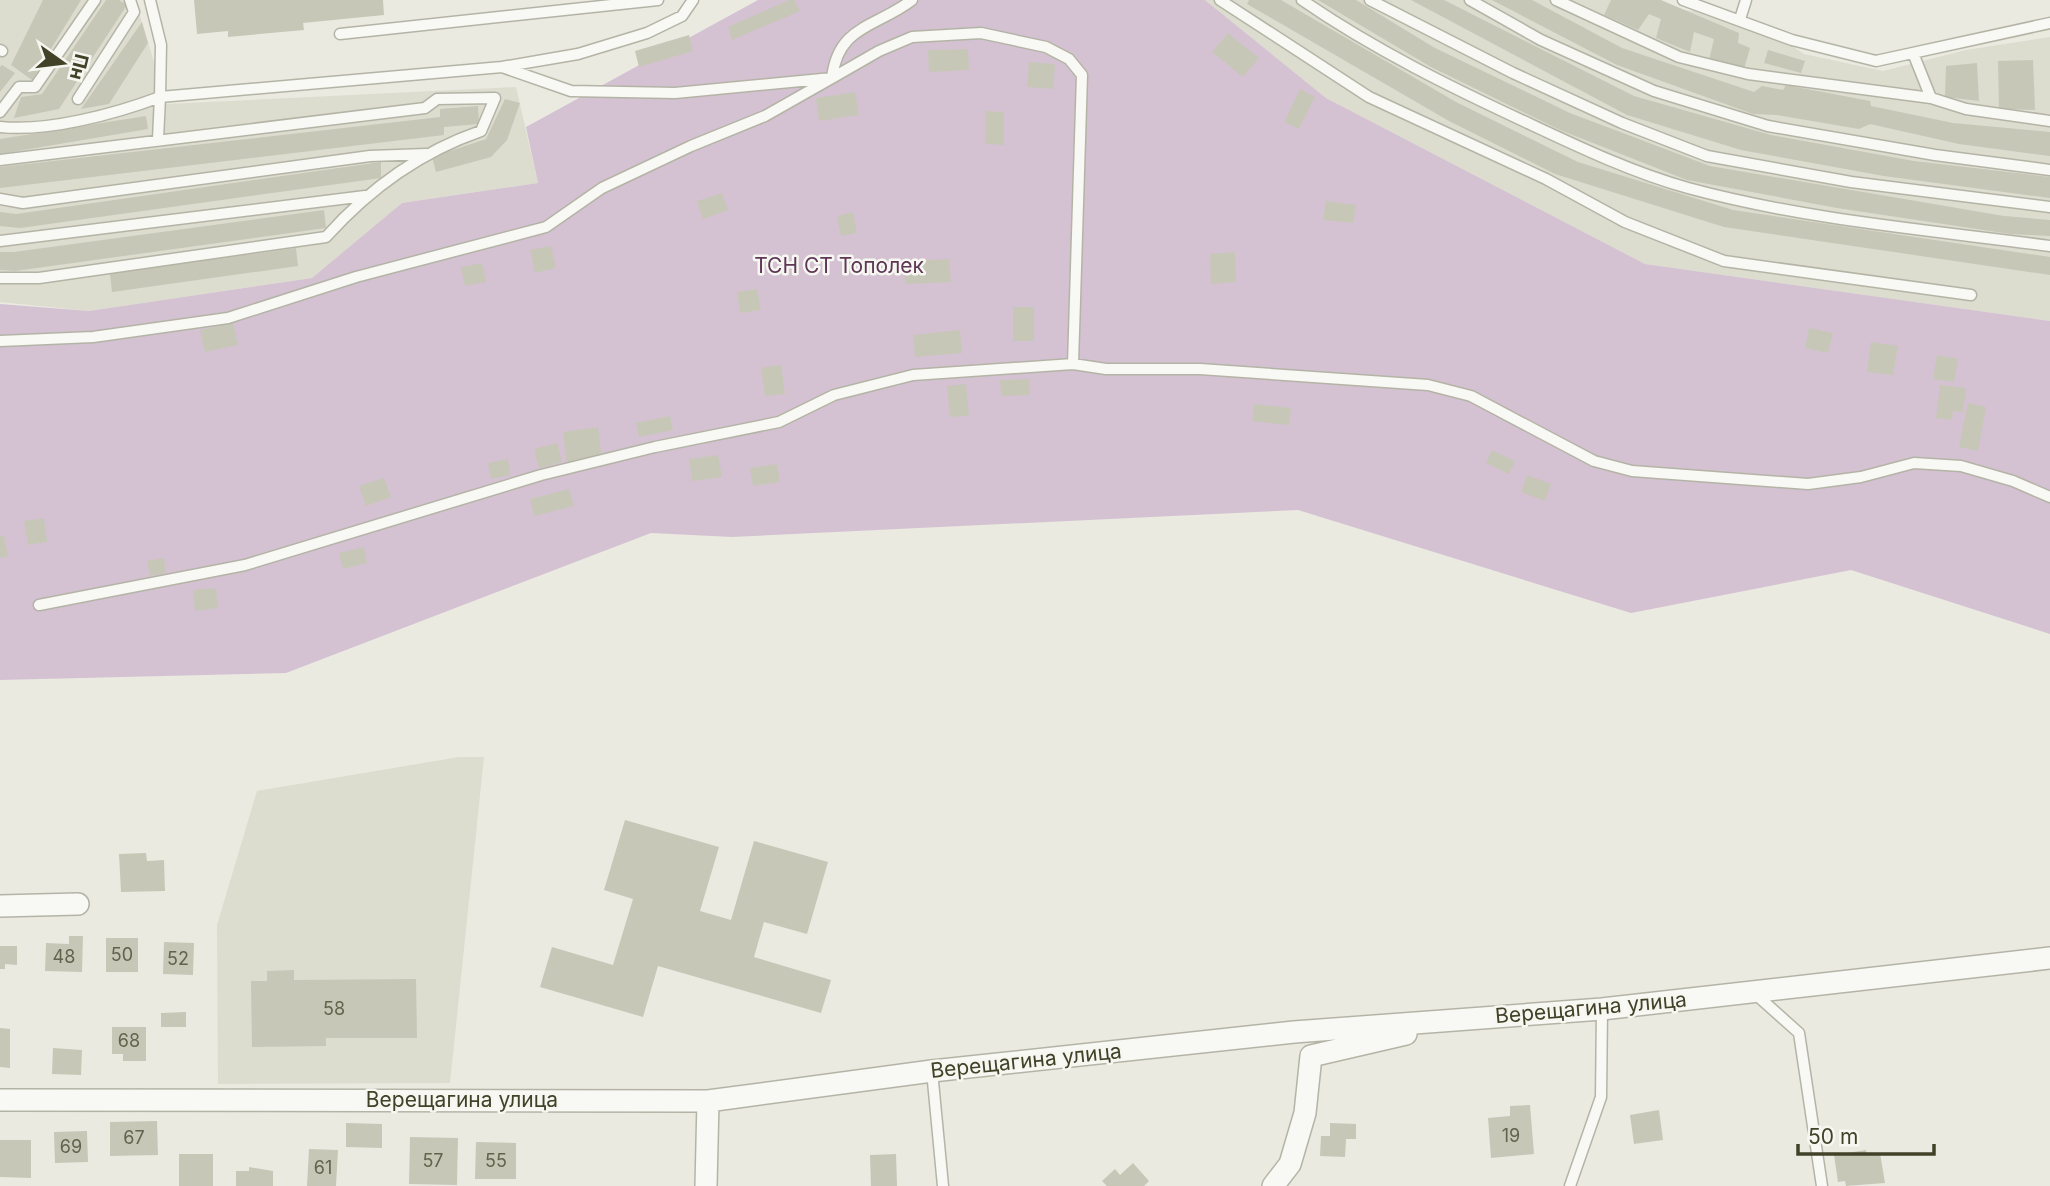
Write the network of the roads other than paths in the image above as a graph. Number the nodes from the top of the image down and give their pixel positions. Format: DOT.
graph roads {
  1 [pos="95,0"];
  2 [pos="130,0"];
  3 [pos="150,0"];
  4 [pos="658,0"];
  5 [pos="693,0"];
  6 [pos="912,0"];
  7 [pos="1220,0"];
  8 [pos="1302,0"];
  9 [pos="1370,0"];
  10 [pos="1470,0"];
  11 [pos="1556,0"];
  12 [pos="1683,0"];
  13 [pos="1746,0"];
  14 [pos="1740,19"];
  15 [pos="2050,23"];
  16 [pos="340,34"];
  17 [pos="1913,53"];
  18 [pos="502,67"];
  19 [pos="832,78"];
  20 [pos="160,97"];
  21 [pos="1931,98"];
  22 [pos="78,99"];
  23 [pos="0,112"];
  24 [pos="2050,121"];
  25 [pos="0,127"];
  26 [pos="158,139"];
  27 [pos="426,154"];
  28 [pos="0,160"];
  29 [pos="2050,170"];
  30 [pos="369,195"];
  31 [pos="0,199"];
  32 [pos="2050,207"];
  33 [pos="0,241"];
  34 [pos="2050,246"];
  35 [pos="0,278"];
  36 [pos="1971,295"];
  37 [pos="0,341"];
  38 [pos="1073,364"];
  39 [pos="2050,497"];
  40 [pos="38,605"];
  41 [pos="78,904"];
  42 [pos="0,906"];
  43 [pos="2050,958"];
  44 [pos="1753,992"];
  45 [pos="1602,1009"];
  46 [pos="1470,1019"];
  47 [pos="932,1071"];
  48 [pos="0,1100"];
  49 [pos="708,1101"];
  50 [pos="706,1186"];
  51 [pos="943,1186"];
  52 [pos="1273,1186"];
  53 [pos="1570,1186"];
  54 [pos="1822,1186"];
  1 -- 23 [label="lane"];
  2 -- 22 [label="lane"];
  3 -- 20 [label="lane"];
  4 -- 16 [label="lane"];
  5 -- 18 [label="lane"];
  6 -- 19 [label="lane"];
  7 -- 36 [label="lane"];
  8 -- 34 [label="lane"];
  9 -- 32 [label="lane"];
  10 -- 29 [label="lane"];
  11 -- 21 [label="lane"];
  12 -- 14 [label="lane"];
  13 -- 14 [label="lane"];
  14 -- 17 [label="lane"];
  15 -- 17 [label="lane"];
  17 -- 21 [label="lane"];
  18 -- 19 [label="lane"];
  18 -- 20 [label="lane"];
  19 -- 37 [label="lane"];
  19 -- 38 [label="lane"];
  20 -- 25 [label="lane"];
  20 -- 26 [label="lane"];
  21 -- 24 [label="lane"];
  26 -- 27 [label="lane"];
  26 -- 28 [label="lane"];
  27 -- 30 [label="lane"];
  27 -- 31 [label="lane"];
  30 -- 33 [label="lane"];
  30 -- 35 [label="lane"];
  38 -- 39 [label="lane"];
  38 -- 40 [label="lane"];
  41 -- 42 [label="street"];
  43 -- 44 [label="street, Верещагина улица"];
  44 -- 45 [label="street, Верещагина улица"];
  44 -- 54 [label="lane"];
  45 -- 46 [label="street, Верещагина улица"];
  45 -- 53 [label="lane"];
  46 -- 47 [label="street, Верещагина улица"];
  46 -- 52 [label="street"];
  47 -- 49 [label="street, Верещагина улица"];
  47 -- 51 [label="lane"];
  48 -- 49 [label="street, Верещагина улица"];
  49 -- 50 [label="street"];
}
